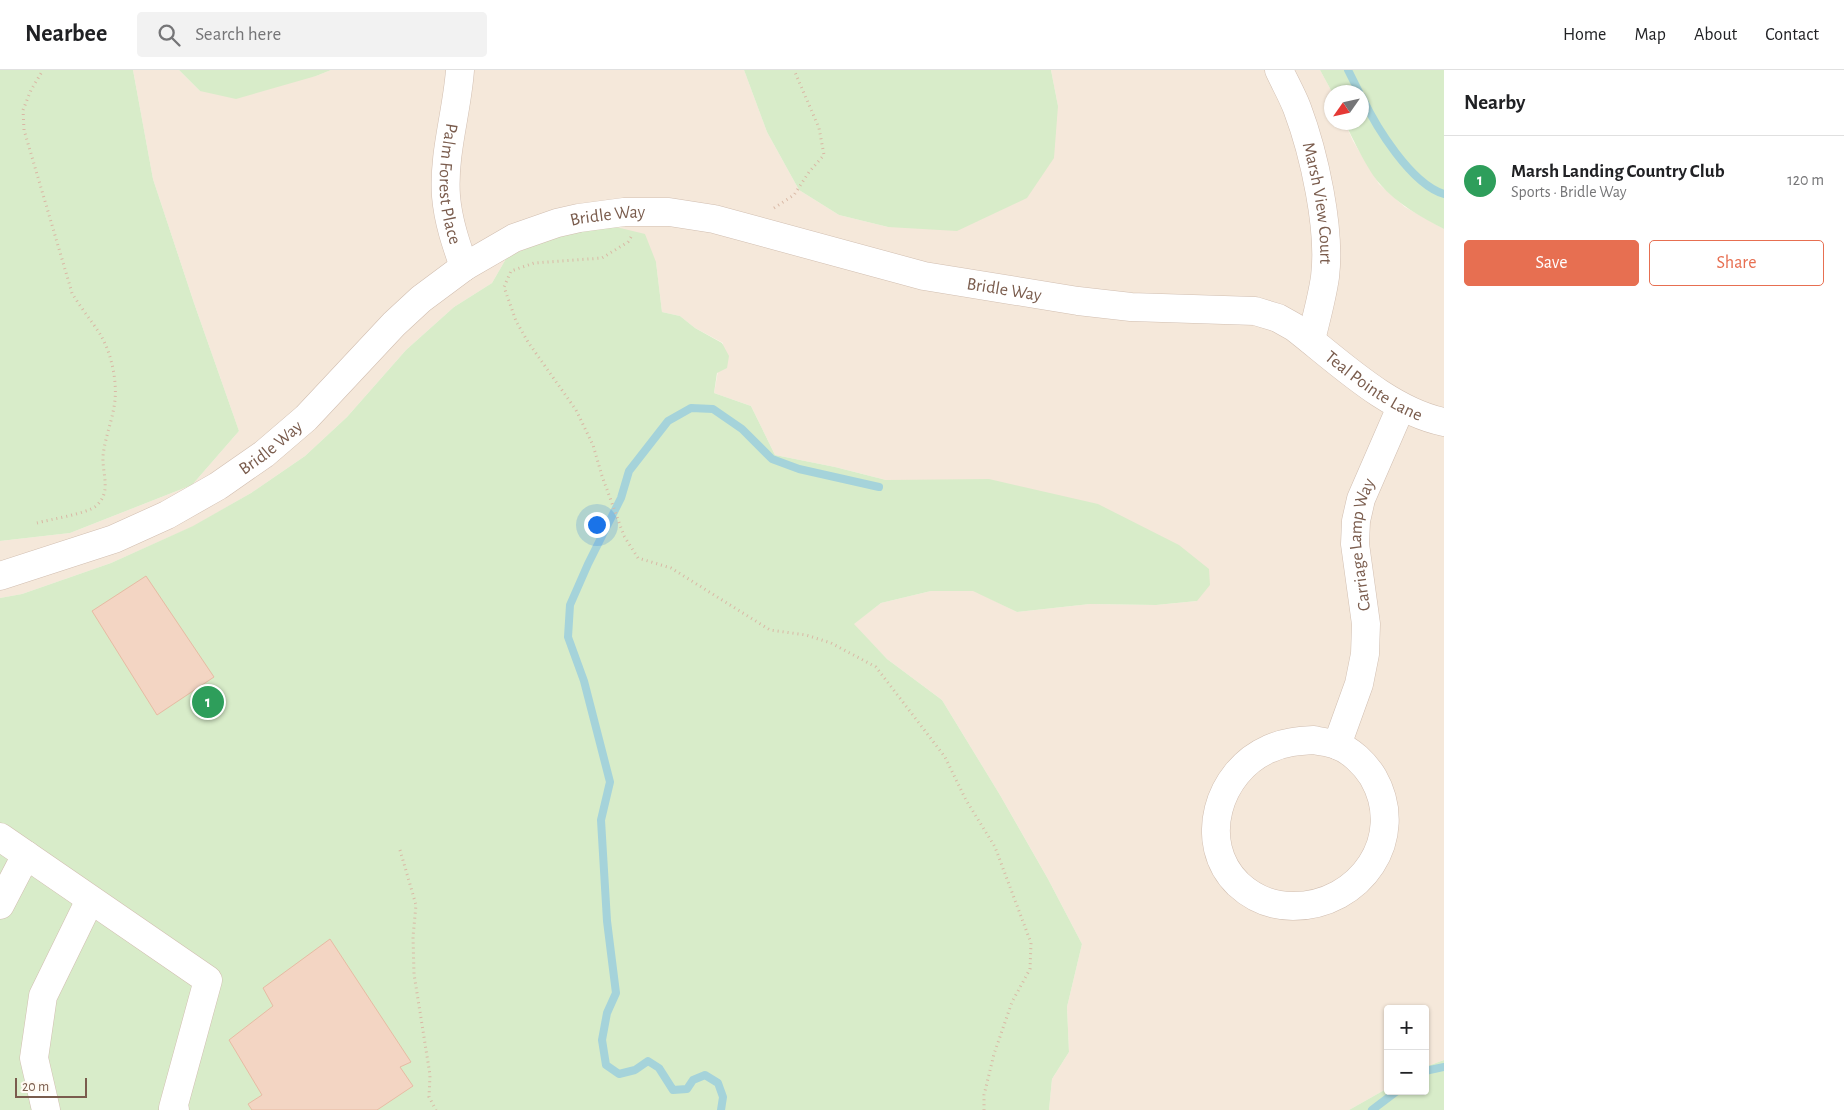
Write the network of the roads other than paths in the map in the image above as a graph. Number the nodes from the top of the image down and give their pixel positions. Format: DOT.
graph roads {
  1 [pos="460,70"];
  2 [pos="1279,70"];
  3 [pos="464,267"];
  4 [pos="1311,340"];
  5 [pos="1401,407"];
  6 [pos="1444,422"];
  7 [pos="0,576"];
  8 [pos="1337,745"];
  9 [pos="0,837"];
  10 [pos="26,855"];
  11 [pos="90,900"];
  12 [pos="0,905"];
  13 [pos="171,1109"];
  14 [pos="46,1110"];
  1 -- 3 [label="street, Palm Forest Place"];
  2 -- 4 [label="street, Marsh View Court"];
  3 -- 4 [label="street, Bridle Way"];
  3 -- 7 [label="street, Bridle Way"];
  4 -- 5 [label="street, Teal Pointe Lane"];
  5 -- 6 [label="street, Teal Pointe Lane"];
  5 -- 8 [label="street, Carriage Lamp Way"];
  8 -- 8 [label="street"];
  9 -- 10 [label="street"];
  10 -- 11 [label="street"];
  10 -- 12 [label="street"];
  11 -- 13 [label="street"];
  11 -- 14 [label="street"];
}
